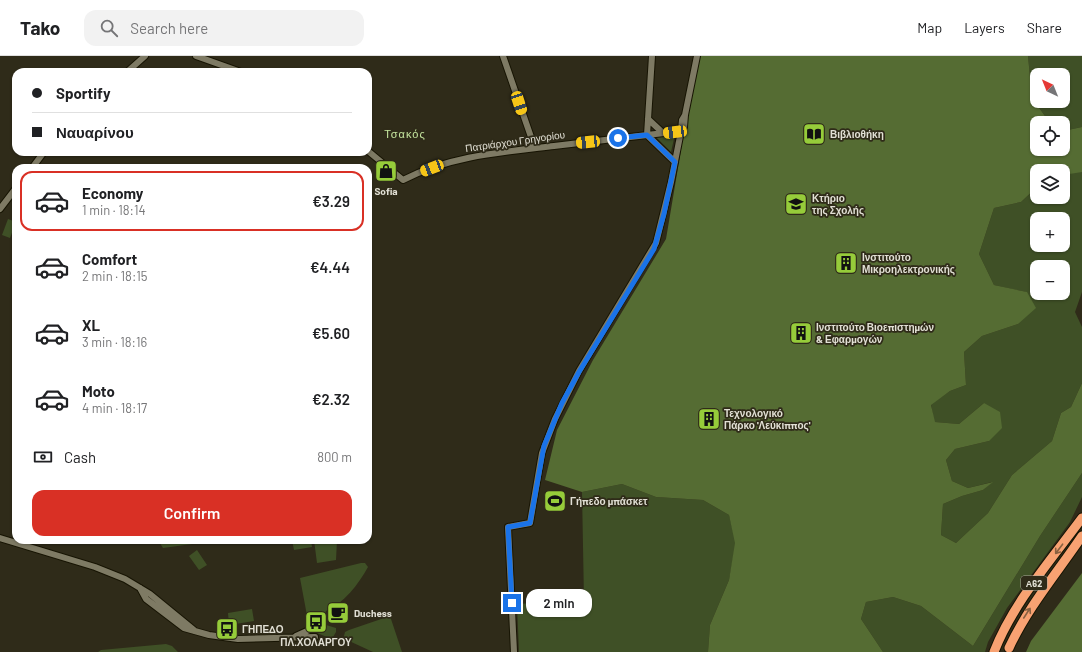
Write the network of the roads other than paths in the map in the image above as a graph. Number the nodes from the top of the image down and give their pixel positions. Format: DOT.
graph roads {
  1 [pos="145,56"];
  2 [pos="196,56"];
  3 [pos="503,56"];
  4 [pos="652,56"];
  5 [pos="697,56"];
  6 [pos="132,68"];
  7 [pos="230,68"];
  8 [pos="648,119"];
  9 [pos="681,131"];
  10 [pos="664,133"];
  11 [pos="647,135"];
  12 [pos="533,148"];
  13 [pos="372,154"];
  14 [pos="675,162"];
  15 [pos="12,193"];
  16 [pos="0,209"];
  17 [pos="1082,518"];
  18 [pos="1082,536"];
  19 [pos="0,538"];
  20 [pos="12,542"];
  21 [pos="20,544"];
  22 [pos="316,627"];
  23 [pos="292,637"];
  24 [pos="315,637"];
  25 [pos="1008,648"];
  26 [pos="514,652"];
  27 [pos="994,652"];
  1 -- 6 [label="street"];
  2 -- 7 [label="street"];
  3 -- 12 [label="street"];
  4 -- 8 [label="street"];
  5 -- 9 [label="street"];
  8 -- 10 [label="street"];
  8 -- 11 [label="street"];
  9 -- 10 [label="street, Πατριάρχου Γρηγορίου"];
  9 -- 14 [label="street"];
  10 -- 11 [label="street, Πατριάρχου Γρηγορίου"];
  11 -- 12 [label="street, Πατριάρχου Γρηγορίου"];
  11 -- 14 [label="street"];
  12 -- 13 [label="street, Πατριάρχου Γρηγορίου"];
  14 -- 26 [label="street"];
  15 -- 16 [label="street"];
  17 -- 27 [label="highway, Α62, one-way"];
  25 -- 18 [label="highway, Α62, one-way"];
  19 -- 20 [label="street"];
  21 -- 23 [label="street"];
  22 -- 23 [label="street"];
  23 -- 24 [label="street"];
}
